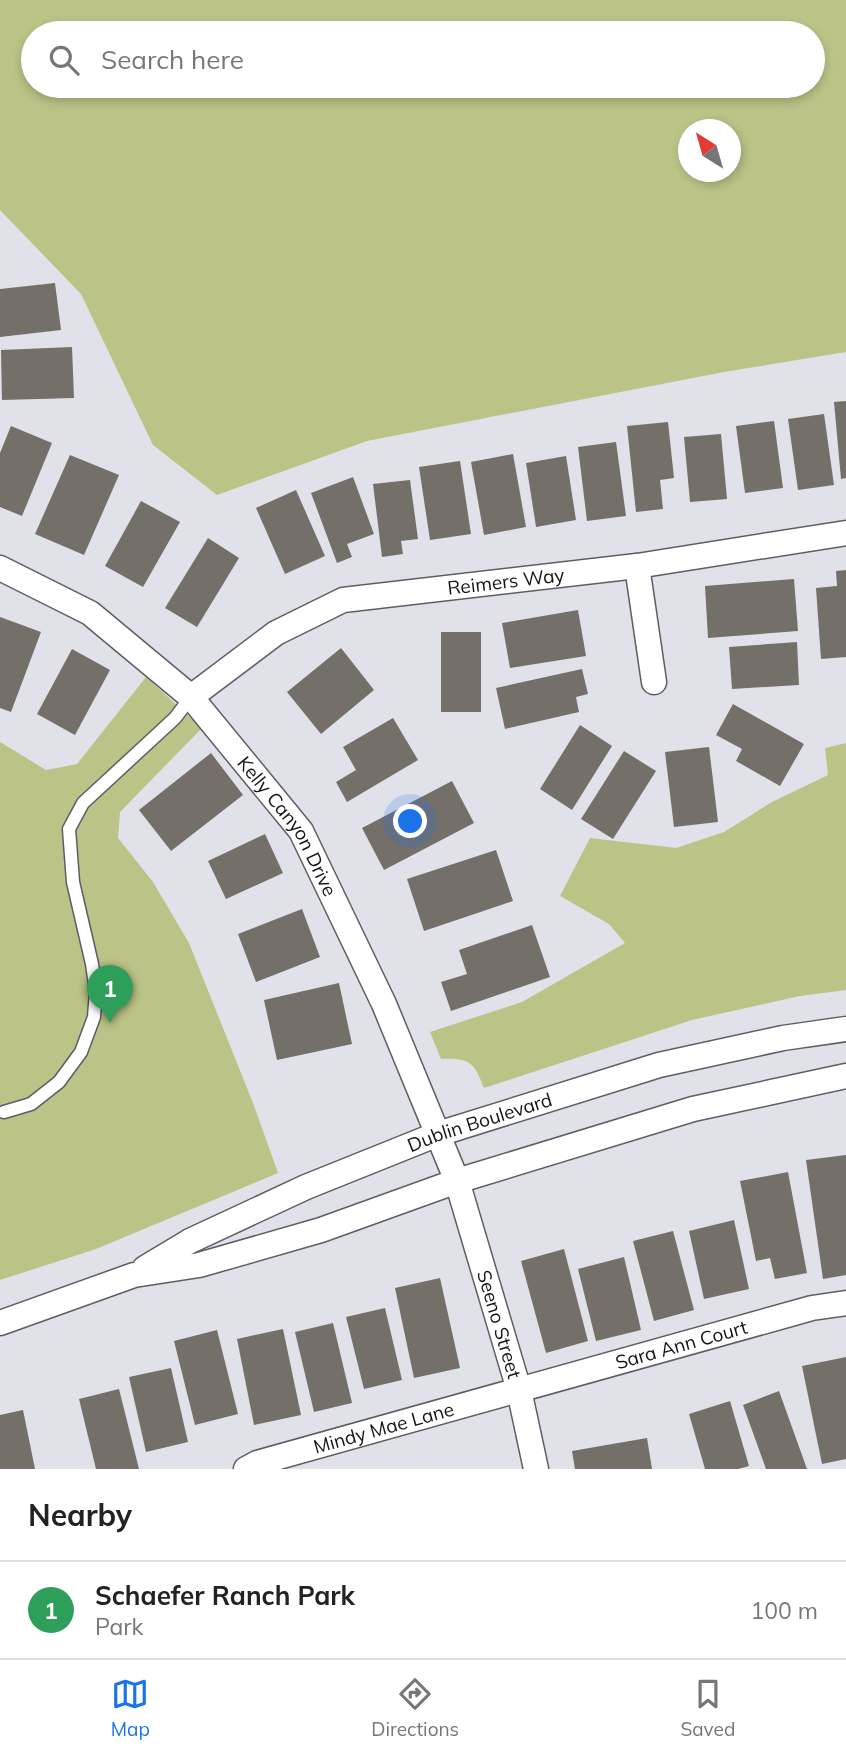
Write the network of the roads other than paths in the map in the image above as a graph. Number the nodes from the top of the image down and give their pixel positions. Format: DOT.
graph roads {
  1 [pos="846,533"];
  2 [pos="637,566"];
  3 [pos="0,568"];
  4 [pos="654,682"];
  5 [pos="191,697"];
  6 [pos="846,1029"];
  7 [pos="846,1076"];
  8 [pos="4,1112"];
  9 [pos="438,1134"];
  10 [pos="457,1181"];
  11 [pos="134,1275"];
  12 [pos="846,1303"];
  13 [pos="0,1323"];
  14 [pos="519,1390"];
  15 [pos="246,1469"];
  16 [pos="536,1469"];
  1 -- 2 [label="street, Reimers Way"];
  2 -- 4 [label="street"];
  2 -- 5 [label="street, Reimers Way"];
  3 -- 5 [label="street, Kelly Canyon Drive"];
  5 -- 8 [label="lane"];
  5 -- 9 [label="street, Kelly Canyon Drive"];
  6 -- 9 [label="street, Dublin Boulevard"];
  7 -- 10 [label="street, Dublin Boulevard"];
  9 -- 10 [label="street, Kelly Canyon Drive"];
  9 -- 11 [label="street, Dublin Boulevard"];
  10 -- 11 [label="street, Dublin Boulevard"];
  10 -- 14 [label="street, Seeno Street"];
  11 -- 13 [label="street, Dublin Boulevard"];
  12 -- 14 [label="street, Sara Ann Court"];
  14 -- 15 [label="street, Mindy Mae Lane"];
  14 -- 16 [label="street, Seeno Street"];
}
